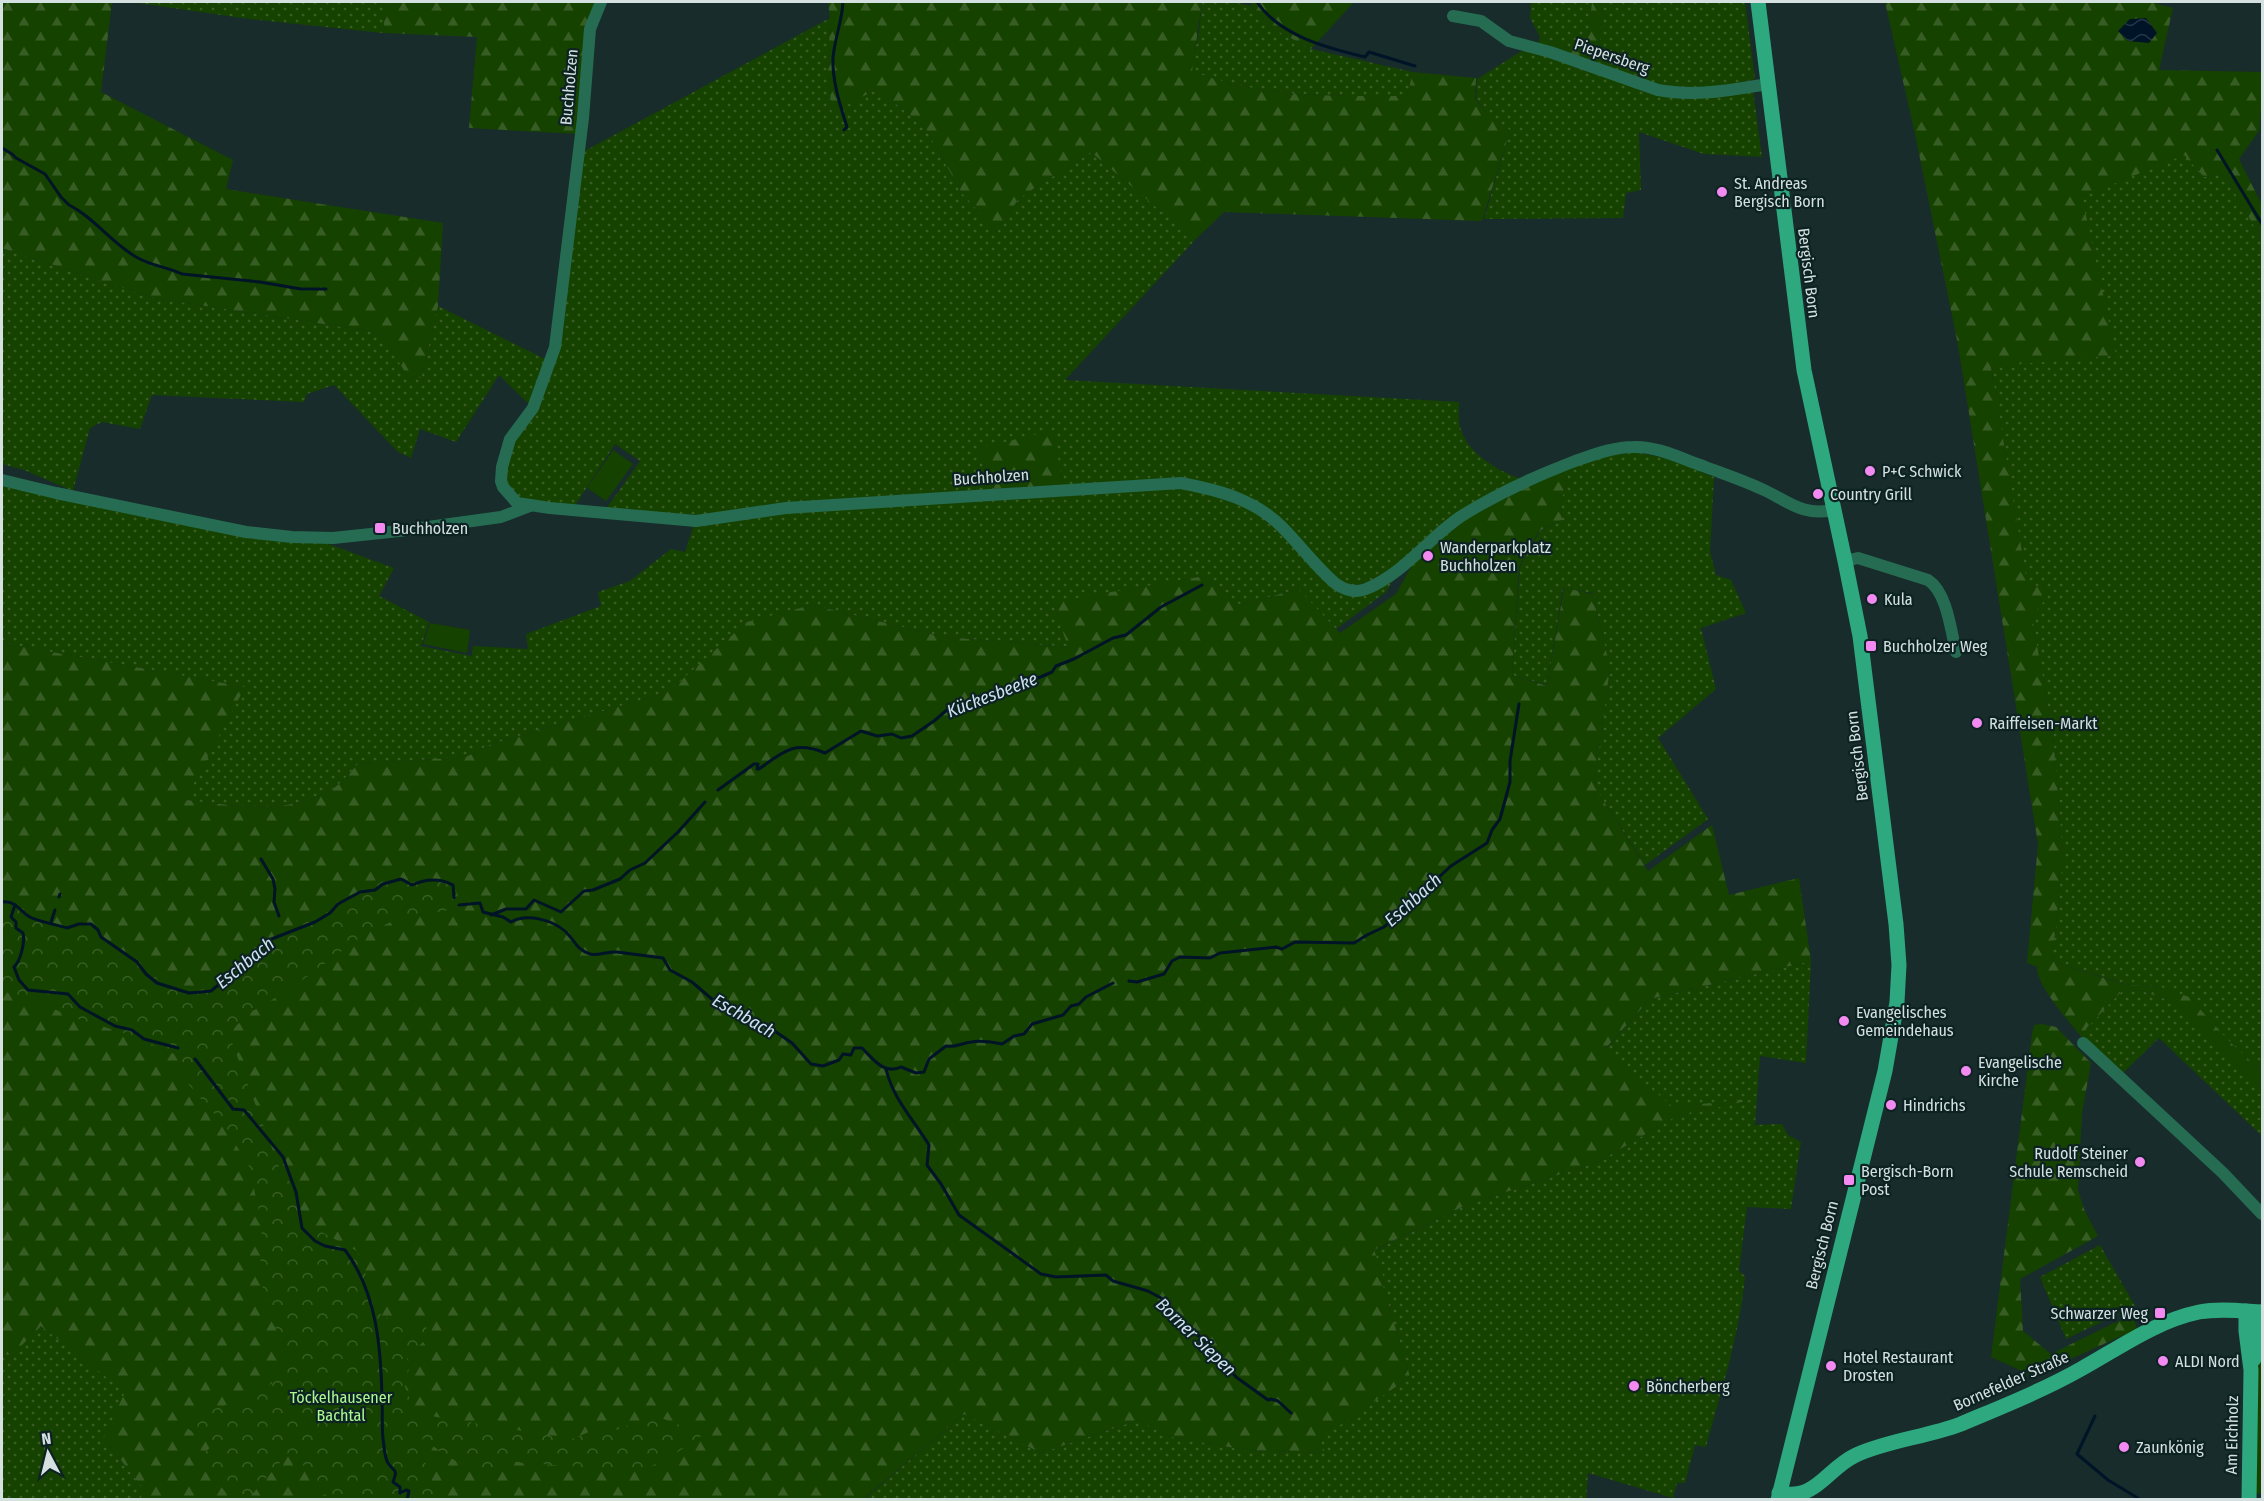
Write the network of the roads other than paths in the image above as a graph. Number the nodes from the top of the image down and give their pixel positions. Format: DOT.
graph roads {
  1 [pos="601,2"];
  2 [pos="1758,2"];
  3 [pos="1453,16"];
  4 [pos="1768,84"];
  5 [pos="2,480"];
  6 [pos="530,506"];
  7 [pos="1834,510"];
  8 [pos="1845,561"];
  9 [pos="1956,652"];
  10 [pos="2083,1043"];
  11 [pos="2262,1214"];
  12 [pos="2256,1312"];
  13 [pos="1778,1496"];
  14 [pos="2249,1500"];
  1 -- 6 [label="street, Buchholzen"];
  2 -- 4 [label="main road, Bergisch Born"];
  3 -- 4 [label="street, Piepersberg"];
  4 -- 7 [label="main road, Bergisch Born"];
  5 -- 6 [label="street, Buchholzen"];
  6 -- 7 [label="street, Buchholzen"];
  7 -- 8 [label="main road, Bergisch Born"];
  8 -- 9 [label="street"];
  8 -- 13 [label="main road, Bergisch Born"];
  10 -- 11 [label="street"];
  12 -- 13 [label="main road, Bornefelder Straße"];
  12 -- 14 [label="main road, Am Eichholz"];
}
